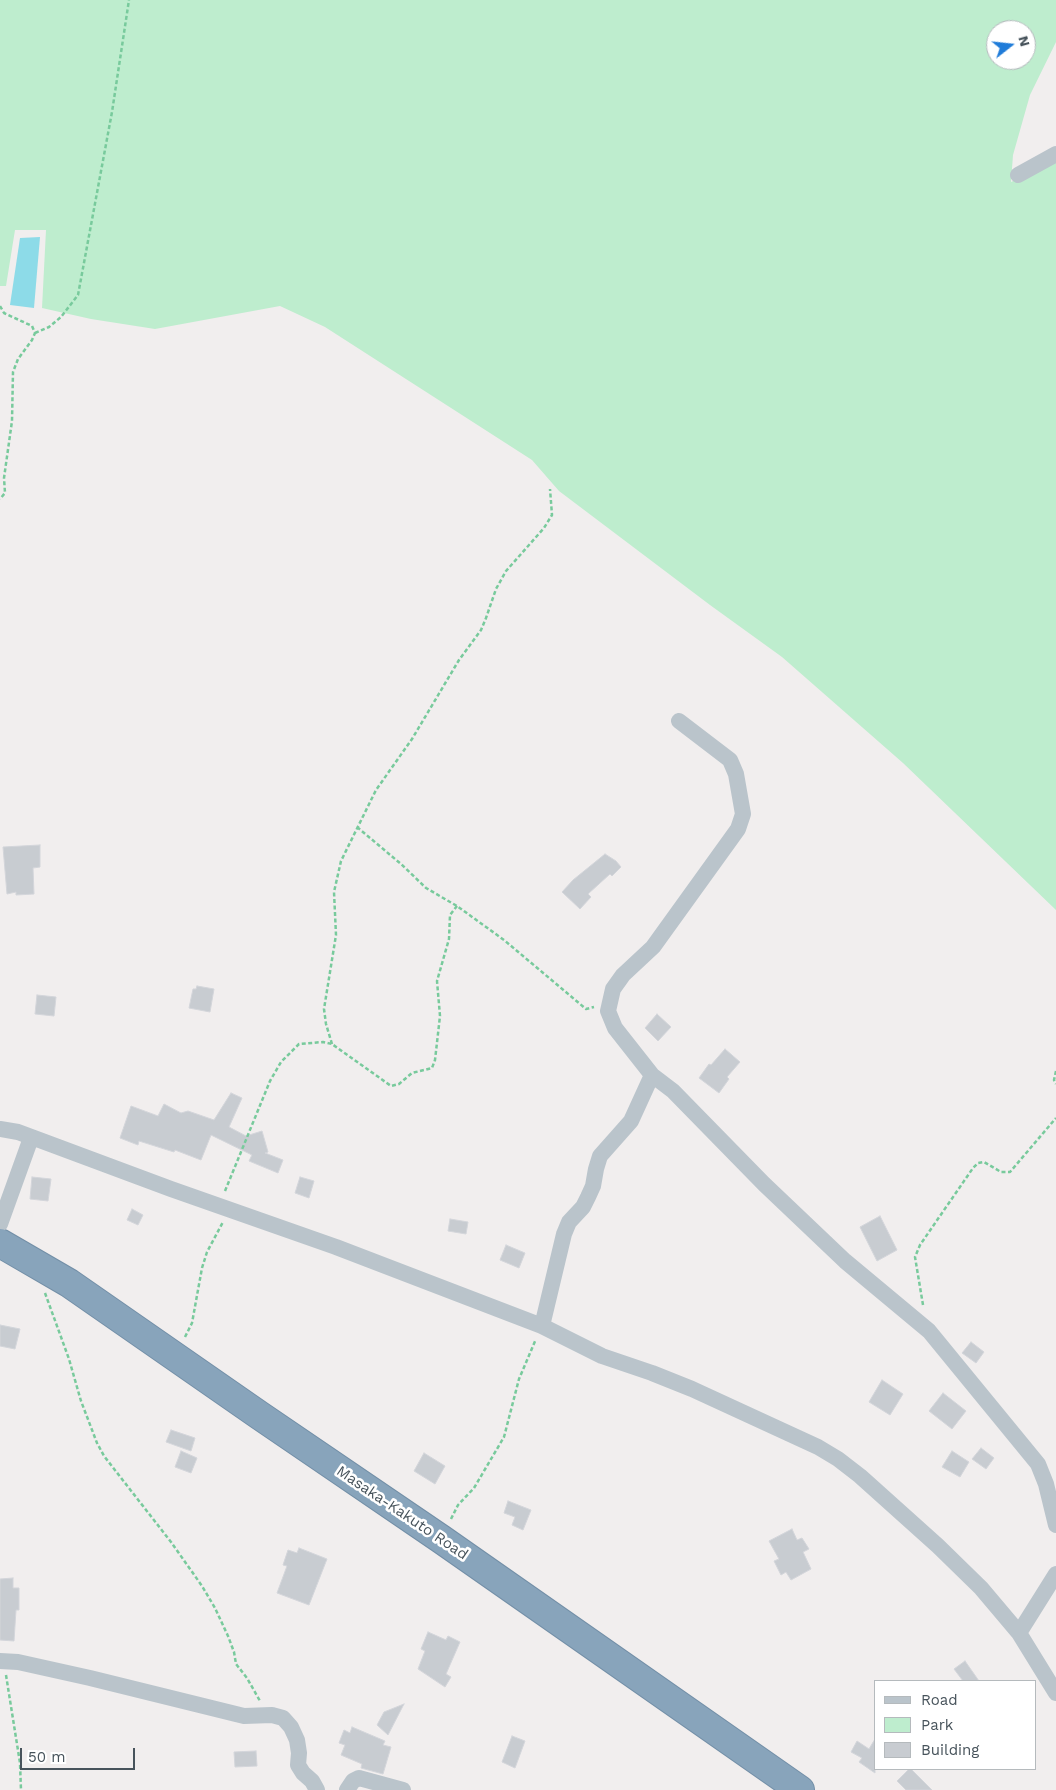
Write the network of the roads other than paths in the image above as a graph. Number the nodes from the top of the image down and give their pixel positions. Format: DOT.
graph roads {
  1 [pos="1056,154"];
  2 [pos="1018,175"];
  3 [pos="680,721"];
  4 [pos="652,1075"];
  5 [pos="0,1129"];
  6 [pos="30,1138"];
  7 [pos="0,1224"];
  8 [pos="0,1243"];
  9 [pos="542,1326"];
  10 [pos="1056,1525"];
  11 [pos="1056,1574"];
  12 [pos="1018,1634"];
  13 [pos="3,1661"];
  14 [pos="1056,1692"];
  15 [pos="317,1790"];
  16 [pos="347,1790"];
  17 [pos="403,1790"];
  18 [pos="800,1790"];
  1 -- 2 [label="street"];
  3 -- 4 [label="street"];
  4 -- 9 [label="street"];
  4 -- 10 [label="street"];
  5 -- 6 [label="street"];
  6 -- 7 [label="street"];
  6 -- 9 [label="street"];
  8 -- 18 [label="highway, Masaka-Kakuto Road"];
  9 -- 12 [label="street"];
  11 -- 12 [label="street"];
  12 -- 14 [label="street"];
  13 -- 15 [label="street"];
  16 -- 17 [label="street"];
}
